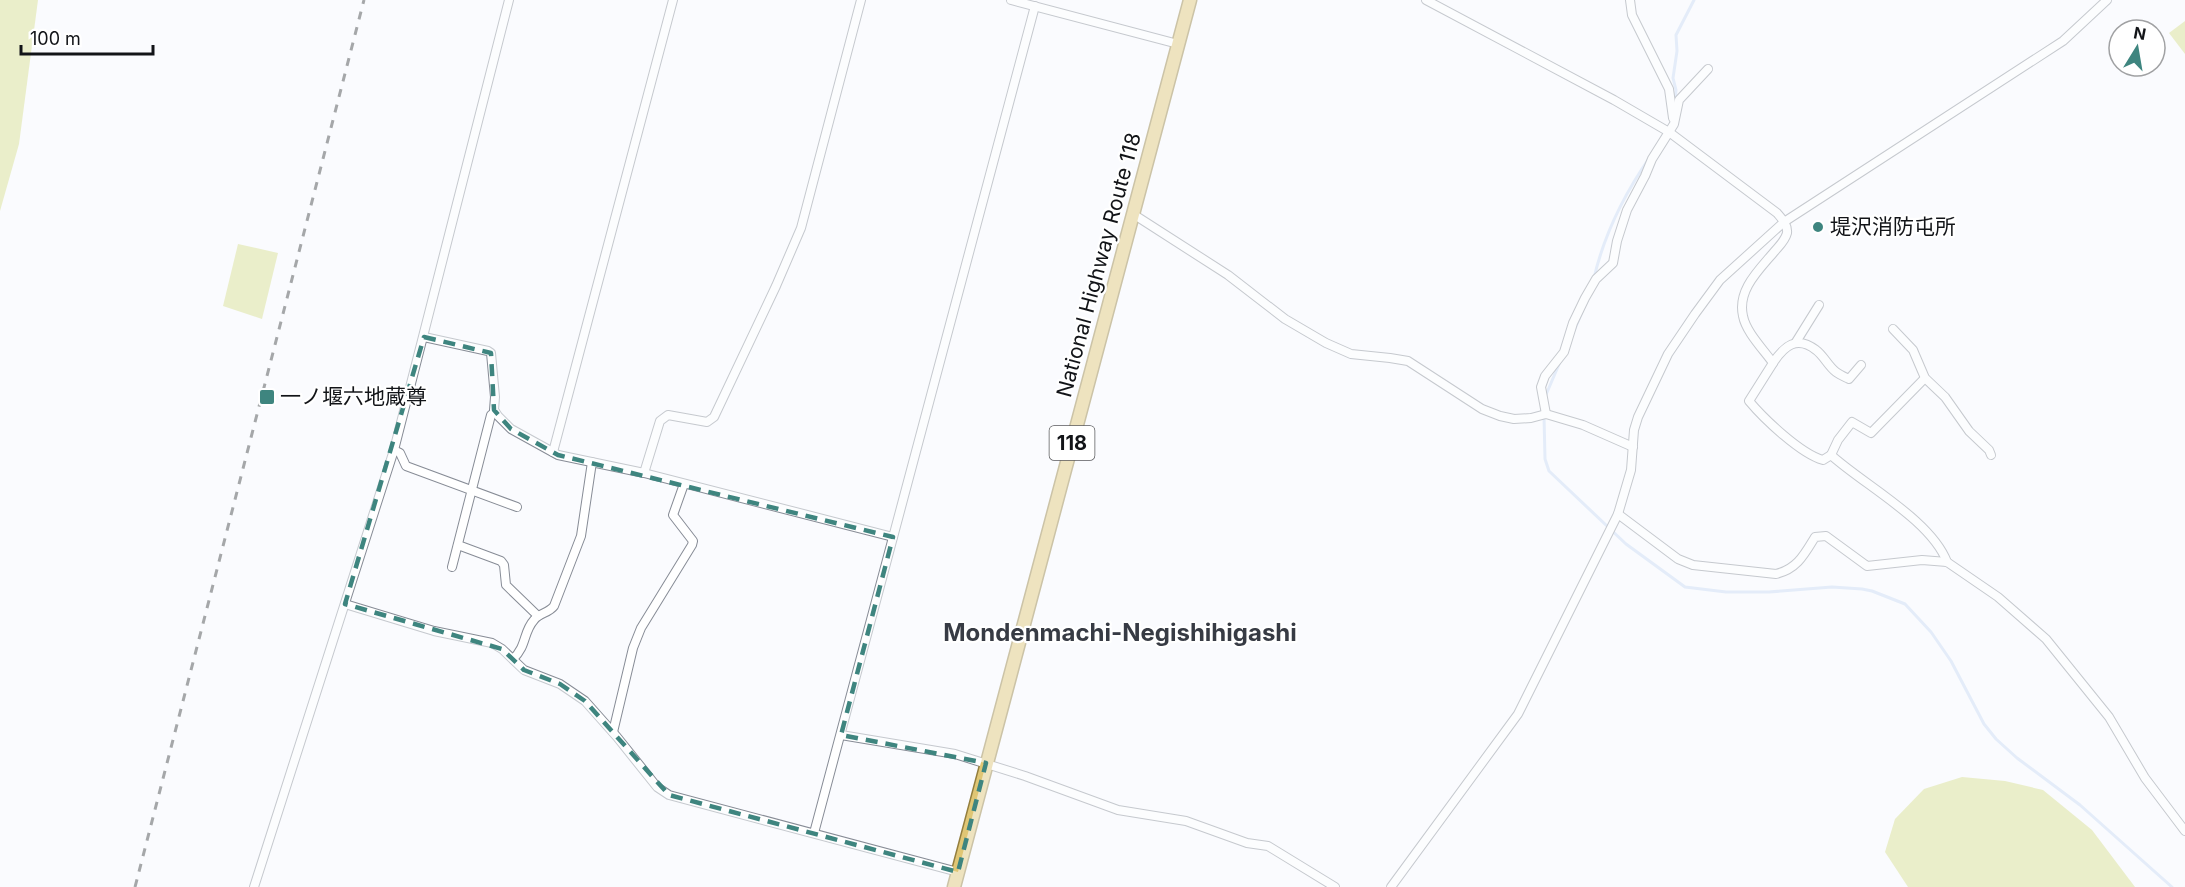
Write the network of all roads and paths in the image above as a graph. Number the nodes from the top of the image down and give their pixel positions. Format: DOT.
graph roads {
  1 [pos="509,0"];
  2 [pos="673,0"];
  3 [pos="861,0"];
  4 [pos="1011,0"];
  5 [pos="1190,0"];
  6 [pos="1426,0"];
  7 [pos="1630,0"];
  8 [pos="2107,0"];
  9 [pos="1035,6"];
  10 [pos="1178,45"];
  11 [pos="1708,69"];
  12 [pos="1674,124"];
  13 [pos="1669,132"];
  14 [pos="1133,214"];
  15 [pos="1784,222"];
  16 [pos="1819,304"];
  17 [pos="1893,329"];
  18 [pos="424,337"];
  19 [pos="1796,342"];
  20 [pos="1773,363"];
  21 [pos="1861,365"];
  22 [pos="1925,378"];
  23 [pos="495,412"];
  24 [pos="1546,414"];
  25 [pos="1633,447"];
  26 [pos="394,450"];
  27 [pos="553,452"];
  28 [pos="1831,455"];
  29 [pos="1991,455"];
  30 [pos="592,462"];
  31 [pos="644,473"];
  32 [pos="684,484"];
  33 [pos="472,490"];
  34 [pos="517,507"];
  35 [pos="1618,514"];
  36 [pos="893,537"];
  37 [pos="458,545"];
  38 [pos="1947,562"];
  39 [pos="452,567"];
  40 [pos="345,604"];
  41 [pos="538,616"];
  42 [pos="513,659"];
  43 [pos="613,732"];
  44 [pos="841,735"];
  45 [pos="986,763"];
  46 [pos="2185,831"];
  47 [pos="814,833"];
  48 [pos="958,872"];
  49 [pos="254,887"];
  50 [pos="954,887"];
  51 [pos="1335,887"];
  52 [pos="1391,887"];
  1 -- 18 [label="street"];
  2 -- 27 [label="street"];
  3 -- 31 [label="street"];
  4 -- 9 [label="street"];
  5 -- 10 [label="highway, National Highway Route 118 / 118"];
  6 -- 13 [label="street"];
  7 -- 12 [label="street"];
  8 -- 15 [label="street"];
  9 -- 10 [label="street"];
  9 -- 36 [label="street"];
  10 -- 14 [label="highway, National Highway Route 118 / 118"];
  11 -- 12 [label="street"];
  12 -- 13 [label="street"];
  13 -- 15 [label="street"];
  13 -- 24 [label="street"];
  14 -- 24 [label="street"];
  14 -- 45 [label="highway, National Highway Route 118 / 118"];
  15 -- 20 [label="street"];
  15 -- 25 [label="street"];
  16 -- 19 [label="street"];
  17 -- 22 [label="street"];
  18 -- 23 [label="street"];
  18 -- 26 [label="street"];
  19 -- 20 [label="street"];
  19 -- 21 [label="street"];
  20 -- 28 [label="street"];
  22 -- 28 [label="street"];
  22 -- 29 [label="street"];
  23 -- 27 [label="street"];
  23 -- 33 [label="street"];
  24 -- 25 [label="street"];
  25 -- 35 [label="street"];
  26 -- 33 [label="street"];
  26 -- 40 [label="street"];
  27 -- 30 [label="street"];
  28 -- 38 [label="street"];
  30 -- 31 [label="street"];
  30 -- 41 [label="street"];
  31 -- 32 [label="street"];
  32 -- 36 [label="street"];
  32 -- 43 [label="street"];
  33 -- 34 [label="street"];
  33 -- 37 [label="street"];
  35 -- 38 [label="street"];
  35 -- 52 [label="street"];
  36 -- 44 [label="street"];
  37 -- 39 [label="street"];
  37 -- 41 [label="street"];
  38 -- 46 [label="street"];
  40 -- 42 [label="street"];
  40 -- 49 [label="street"];
  41 -- 42 [label="street"];
  42 -- 43 [label="street"];
  43 -- 47 [label="street"];
  44 -- 45 [label="street"];
  44 -- 47 [label="street"];
  45 -- 48 [label="highway, National Highway Route 118 / 118"];
  45 -- 51 [label="street"];
  47 -- 48 [label="street"];
  48 -- 50 [label="highway, National Highway Route 118 / 118"];
}
